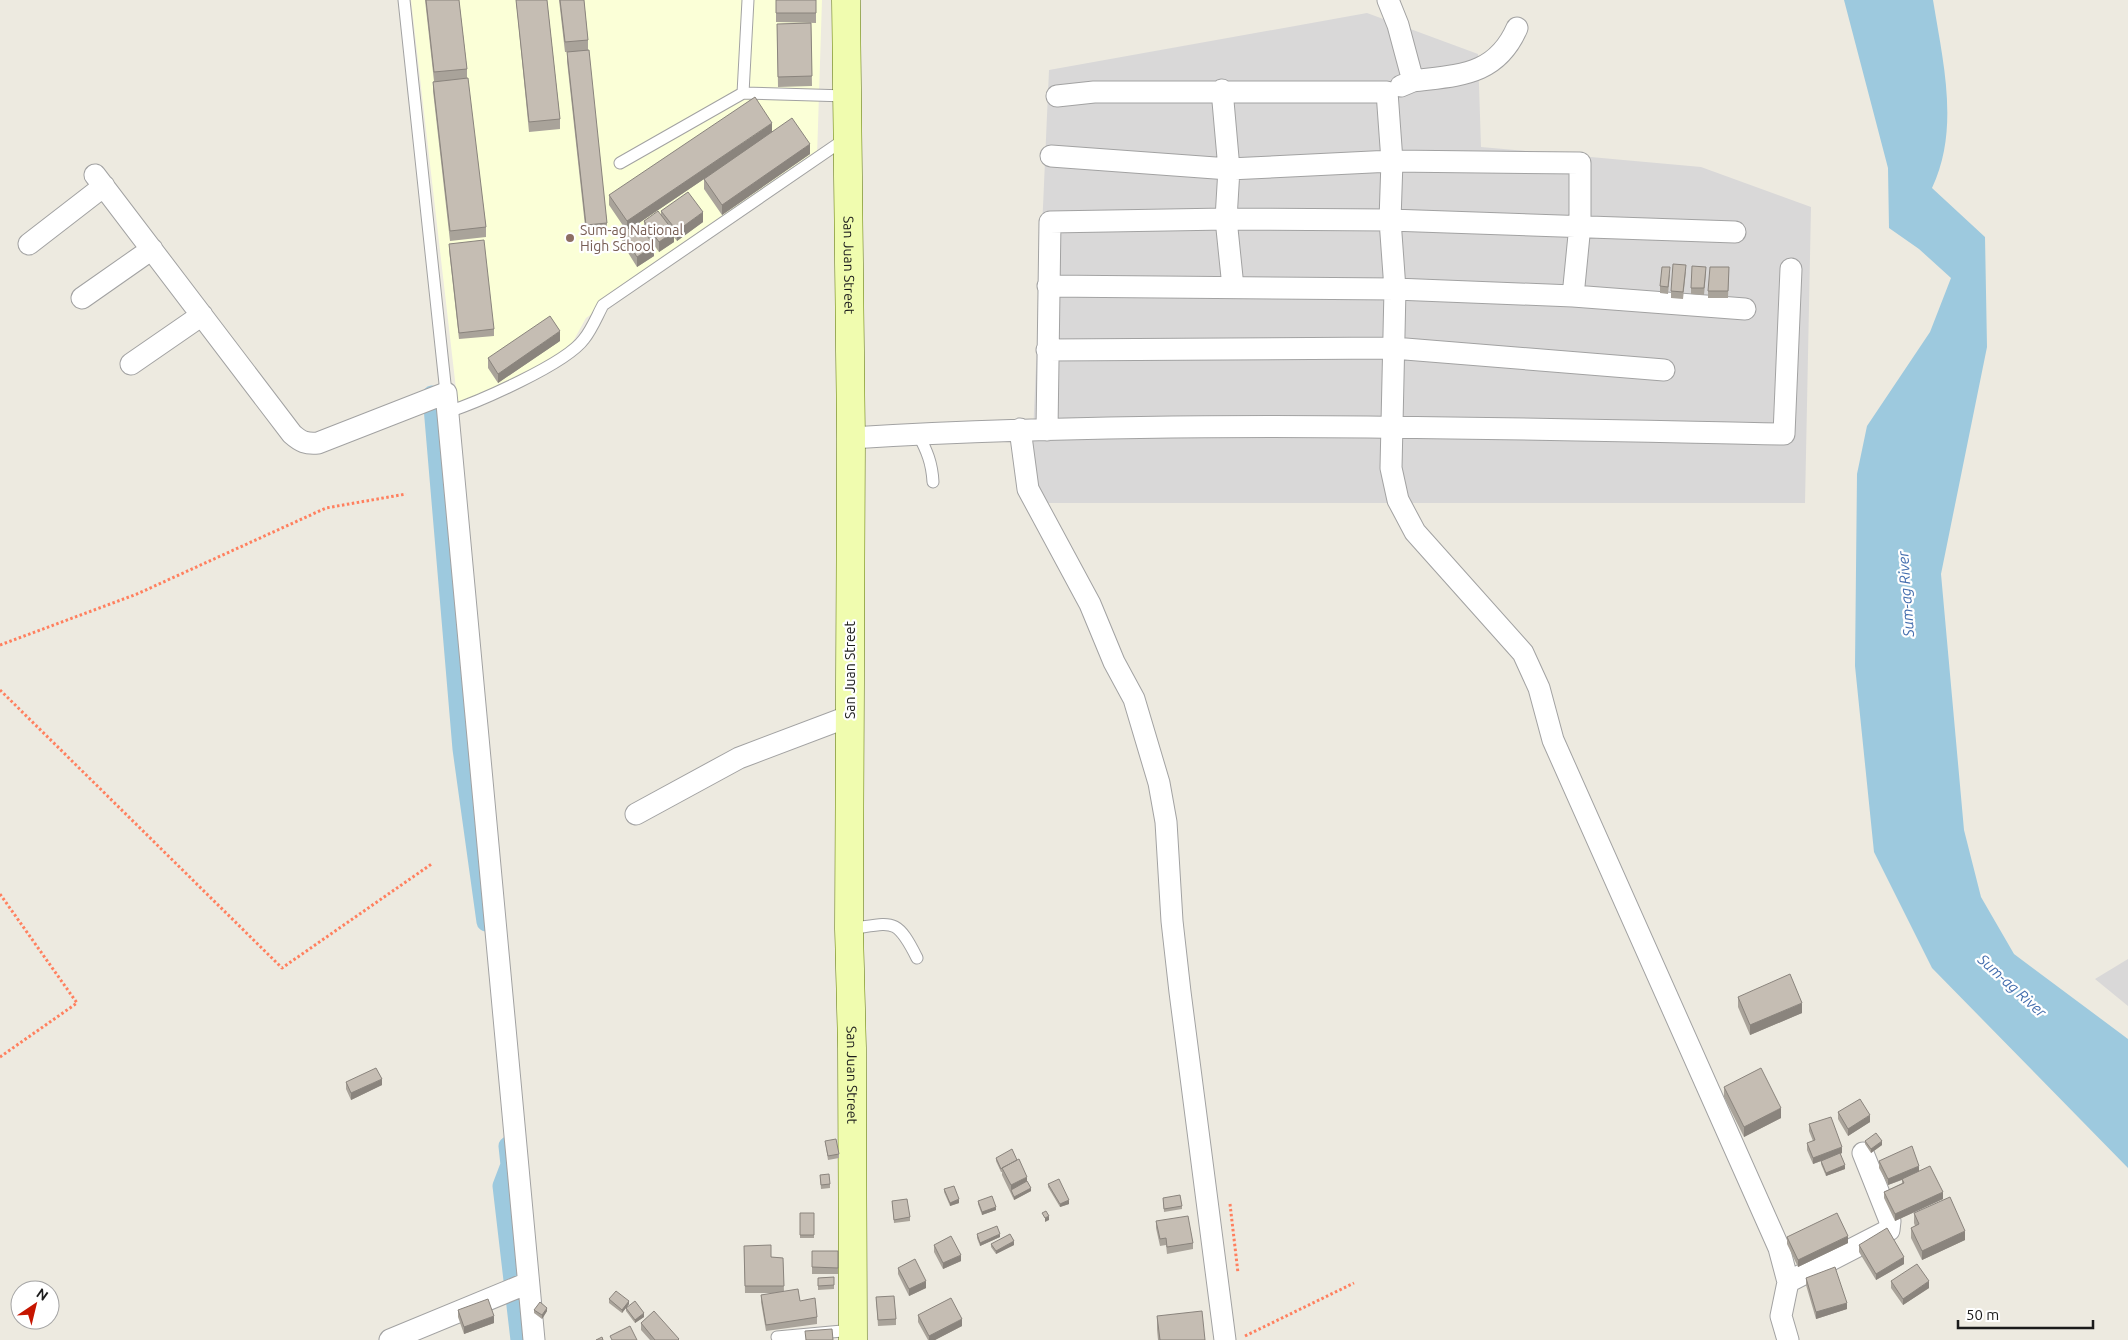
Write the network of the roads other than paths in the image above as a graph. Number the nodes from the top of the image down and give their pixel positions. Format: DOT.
graph roads {
  1 [pos="404,0"];
  2 [pos="748,0"];
  3 [pos="846,0"];
  4 [pos="1388,0"];
  5 [pos="1517,28"];
  6 [pos="1413,81"];
  7 [pos="1222,90"];
  8 [pos="1387,92"];
  9 [pos="743,93"];
  10 [pos="847,96"];
  11 [pos="1057,96"];
  12 [pos="848,138"];
  13 [pos="1051,156"];
  14 [pos="1392,161"];
  15 [pos="620,163"];
  16 [pos="1229,169"];
  17 [pos="1226,219"];
  18 [pos="1390,220"];
  19 [pos="1580,225"];
  20 [pos="1735,232"];
  21 [pos="29,244"];
  22 [pos="152,249"];
  23 [pos="1790,269"];
  24 [pos="1048,286"];
  25 [pos="1233,287"];
  26 [pos="1395,289"];
  27 [pos="1573,296"];
  28 [pos="82,298"];
  29 [pos="1745,309"];
  30 [pos="202,315"];
  31 [pos="1393,348"];
  32 [pos="1047,350"];
  33 [pos="131,364"];
  34 [pos="1664,370"];
  35 [pos="439,401"];
  36 [pos="1393,426"];
  37 [pos="1020,429"];
  38 [pos="1047,430"];
  39 [pos="918,434"];
  40 [pos="851,438"];
  41 [pos="933,482"];
  42 [pos="850,716"];
  43 [pos="636,814"];
  44 [pos="849,929"];
  45 [pos="917,958"];
  46 [pos="1863,1153"];
  47 [pos="1788,1282"];
  48 [pos="524,1284"];
  49 [pos="853,1335"];
  50 [pos="777,1338"];
  51 [pos="1235,1338"];
  52 [pos="390,1340"];
  53 [pos="534,1340"];
  54 [pos="1788,1340"];
  1 -- 35 [label="lane"];
  2 -- 9 [label="lane"];
  3 -- 10 [label="main road, San Juan Street"];
  4 -- 6 [label="street"];
  5 -- 6 [label="street"];
  6 -- 8 [label="street"];
  7 -- 8 [label="street"];
  7 -- 11 [label="street"];
  7 -- 16 [label="street"];
  8 -- 14 [label="street"];
  9 -- 10 [label="lane"];
  9 -- 15 [label="lane"];
  10 -- 12 [label="main road, San Juan Street"];
  12 -- 35 [label="lane"];
  12 -- 40 [label="main road, San Juan Street"];
  13 -- 16 [label="street"];
  14 -- 16 [label="street"];
  14 -- 18 [label="street"];
  14 -- 19 [label="street"];
  16 -- 17 [label="street"];
  17 -- 18 [label="street"];
  17 -- 24 [label="street"];
  17 -- 25 [label="street"];
  18 -- 19 [label="street"];
  18 -- 26 [label="street"];
  19 -- 20 [label="street"];
  19 -- 27 [label="street"];
  21 -- 22 [label="street"];
  22 -- 28 [label="street"];
  22 -- 30 [label="street"];
  23 -- 36 [label="street"];
  24 -- 25 [label="street"];
  24 -- 32 [label="street"];
  25 -- 26 [label="street"];
  26 -- 27 [label="street"];
  26 -- 31 [label="street"];
  27 -- 29 [label="street"];
  30 -- 33 [label="street"];
  30 -- 35 [label="street"];
  31 -- 32 [label="street"];
  31 -- 34 [label="street"];
  31 -- 36 [label="street"];
  32 -- 38 [label="street"];
  35 -- 48 [label="street"];
  36 -- 38 [label="street"];
  36 -- 47 [label="street"];
  37 -- 38 [label="street"];
  37 -- 39 [label="street"];
  37 -- 51 [label="street"];
  39 -- 40 [label="street"];
  39 -- 41 [label="lane"];
  40 -- 42 [label="main road, San Juan Street"];
  42 -- 43 [label="street"];
  42 -- 44 [label="main road, San Juan Street"];
  44 -- 45 [label="lane"];
  44 -- 49 [label="main road, San Juan Street"];
  46 -- 47 [label="street"];
  47 -- 54 [label="street"];
  48 -- 52 [label="street"];
  48 -- 53 [label="street"];
  49 -- 50 [label="lane"];
}
